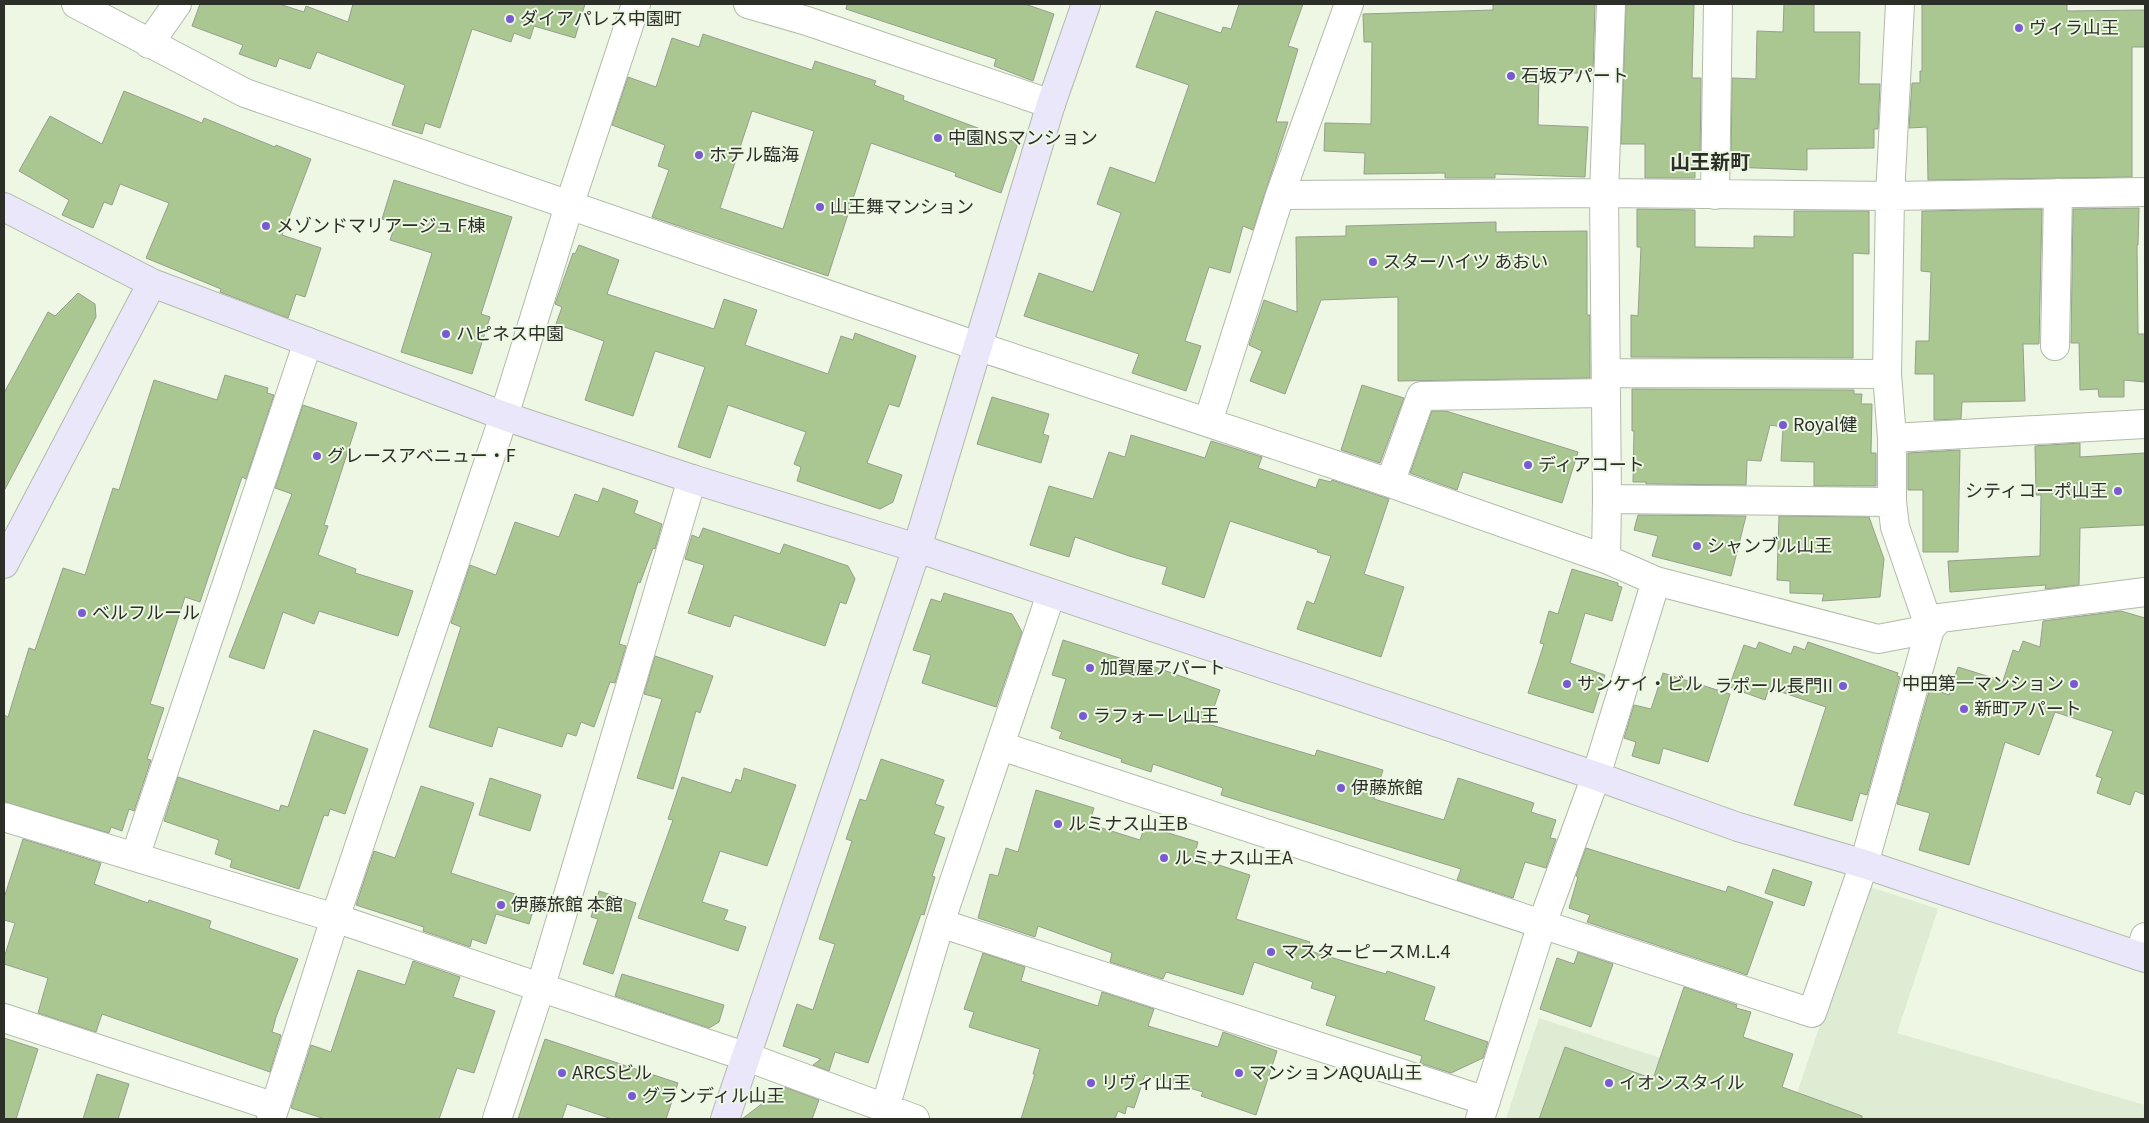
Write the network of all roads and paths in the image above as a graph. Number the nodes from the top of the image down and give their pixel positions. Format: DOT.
graph roads {
  1 [pos="76,4"];
  2 [pos="177,4"];
  3 [pos="636,4"];
  4 [pos="748,4"];
  5 [pos="1086,4"];
  6 [pos="1349,4"];
  7 [pos="1611,4"];
  8 [pos="1718,4"];
  9 [pos="1900,4"];
  10 [pos="809,12"];
  11 [pos="149,44"];
  12 [pos="1051,104"];
  13 [pos="2145,192"];
  14 [pos="1604,193"];
  15 [pos="2058,193"];
  16 [pos="1280,195"];
  17 [pos="1715,195"];
  18 [pos="1890,196"];
  19 [pos="569,206"];
  20 [pos="4,207"];
  21 [pos="152,283"];
  22 [pos="308,342"];
  23 [pos="977,346"];
  24 [pos="2055,346"];
  25 [pos="1887,374"];
  26 [pos="1606,383"];
  27 [pos="504,416"];
  28 [pos="1208,422"];
  29 [pos="2145,424"];
  30 [pos="1892,438"];
  31 [pos="692,479"];
  32 [pos="1390,483"];
  33 [pos="1607,499"];
  34 [pos="1892,502"];
  35 [pos="917,548"];
  36 [pos="1606,559"];
  37 [pos="4,564"];
  38 [pos="1656,582"];
  39 [pos="2145,592"];
  40 [pos="1051,594"];
  41 [pos="1930,629"];
  42 [pos="1001,746"];
  43 [pos="1596,776"];
  44 [pos="4,817"];
  45 [pos="134,857"];
  46 [pos="1864,864"];
  47 [pos="335,918"];
  48 [pos="940,923"];
  49 [pos="1542,924"];
  50 [pos="2143,950"];
  51 [pos="540,989"];
  52 [pos="4,1018"];
  53 [pos="747,1058"];
  54 [pos="885,1108"];
  55 [pos="1483,1110"];
  56 [pos="273,1113"];
  57 [pos="497,1119"];
  58 [pos="725,1119"];
  59 [pos="915,1119"];
  1 -- 11 [label="street"];
  2 -- 11 [label="street"];
  3 -- 19 [label="street"];
  4 -- 10 [label="street"];
  5 -- 12 [label="street"];
  6 -- 16 [label="street"];
  7 -- 14 [label="street"];
  8 -- 17 [label="street"];
  9 -- 18 [label="street"];
  10 -- 12 [label="street"];
  11 -- 19 [label="street"];
  12 -- 23 [label="street"];
  13 -- 15 [label="street"];
  14 -- 16 [label="street"];
  14 -- 17 [label="street"];
  14 -- 26 [label="street"];
  15 -- 18 [label="street"];
  15 -- 24 [label="street"];
  16 -- 28 [label="street"];
  17 -- 18 [label="street"];
  18 -- 25 [label="street"];
  19 -- 23 [label="street"];
  19 -- 27 [label="street"];
  20 -- 21 [label="street"];
  21 -- 22 [label="street"];
  21 -- 37 [label="street"];
  22 -- 27 [label="street"];
  22 -- 45 [label="street"];
  23 -- 28 [label="street"];
  23 -- 35 [label="street"];
  25 -- 26 [label="street"];
  25 -- 30 [label="street"];
  26 -- 32 [label="street"];
  26 -- 33 [label="street"];
  27 -- 31 [label="street"];
  27 -- 47 [label="street"];
  28 -- 32 [label="street"];
  29 -- 30 [label="street"];
  30 -- 34 [label="street"];
  31 -- 35 [label="street"];
  31 -- 51 [label="street"];
  32 -- 36 [label="street"];
  33 -- 34 [label="street"];
  33 -- 36 [label="street"];
  34 -- 41 [label="street"];
  35 -- 40 [label="street"];
  35 -- 53 [label="street"];
  36 -- 38 [label="street"];
  38 -- 41 [label="street"];
  38 -- 43 [label="street"];
  39 -- 41 [label="street"];
  40 -- 42 [label="street"];
  40 -- 43 [label="street"];
  41 -- 46 [label="street"];
  42 -- 48 [label="street"];
  42 -- 49 [label="street"];
  43 -- 46 [label="street"];
  43 -- 49 [label="street"];
  44 -- 45 [label="street"];
  45 -- 47 [label="street"];
  46 -- 49 [label="street"];
  46 -- 50 [label="street"];
  47 -- 51 [label="street"];
  47 -- 56 [label="street"];
  48 -- 54 [label="street"];
  48 -- 55 [label="street"];
  49 -- 55 [label="street"];
  51 -- 53 [label="street"];
  51 -- 57 [label="street"];
  52 -- 56 [label="street"];
  53 -- 54 [label="street"];
  53 -- 58 [label="street"];
  54 -- 59 [label="street"];
}
